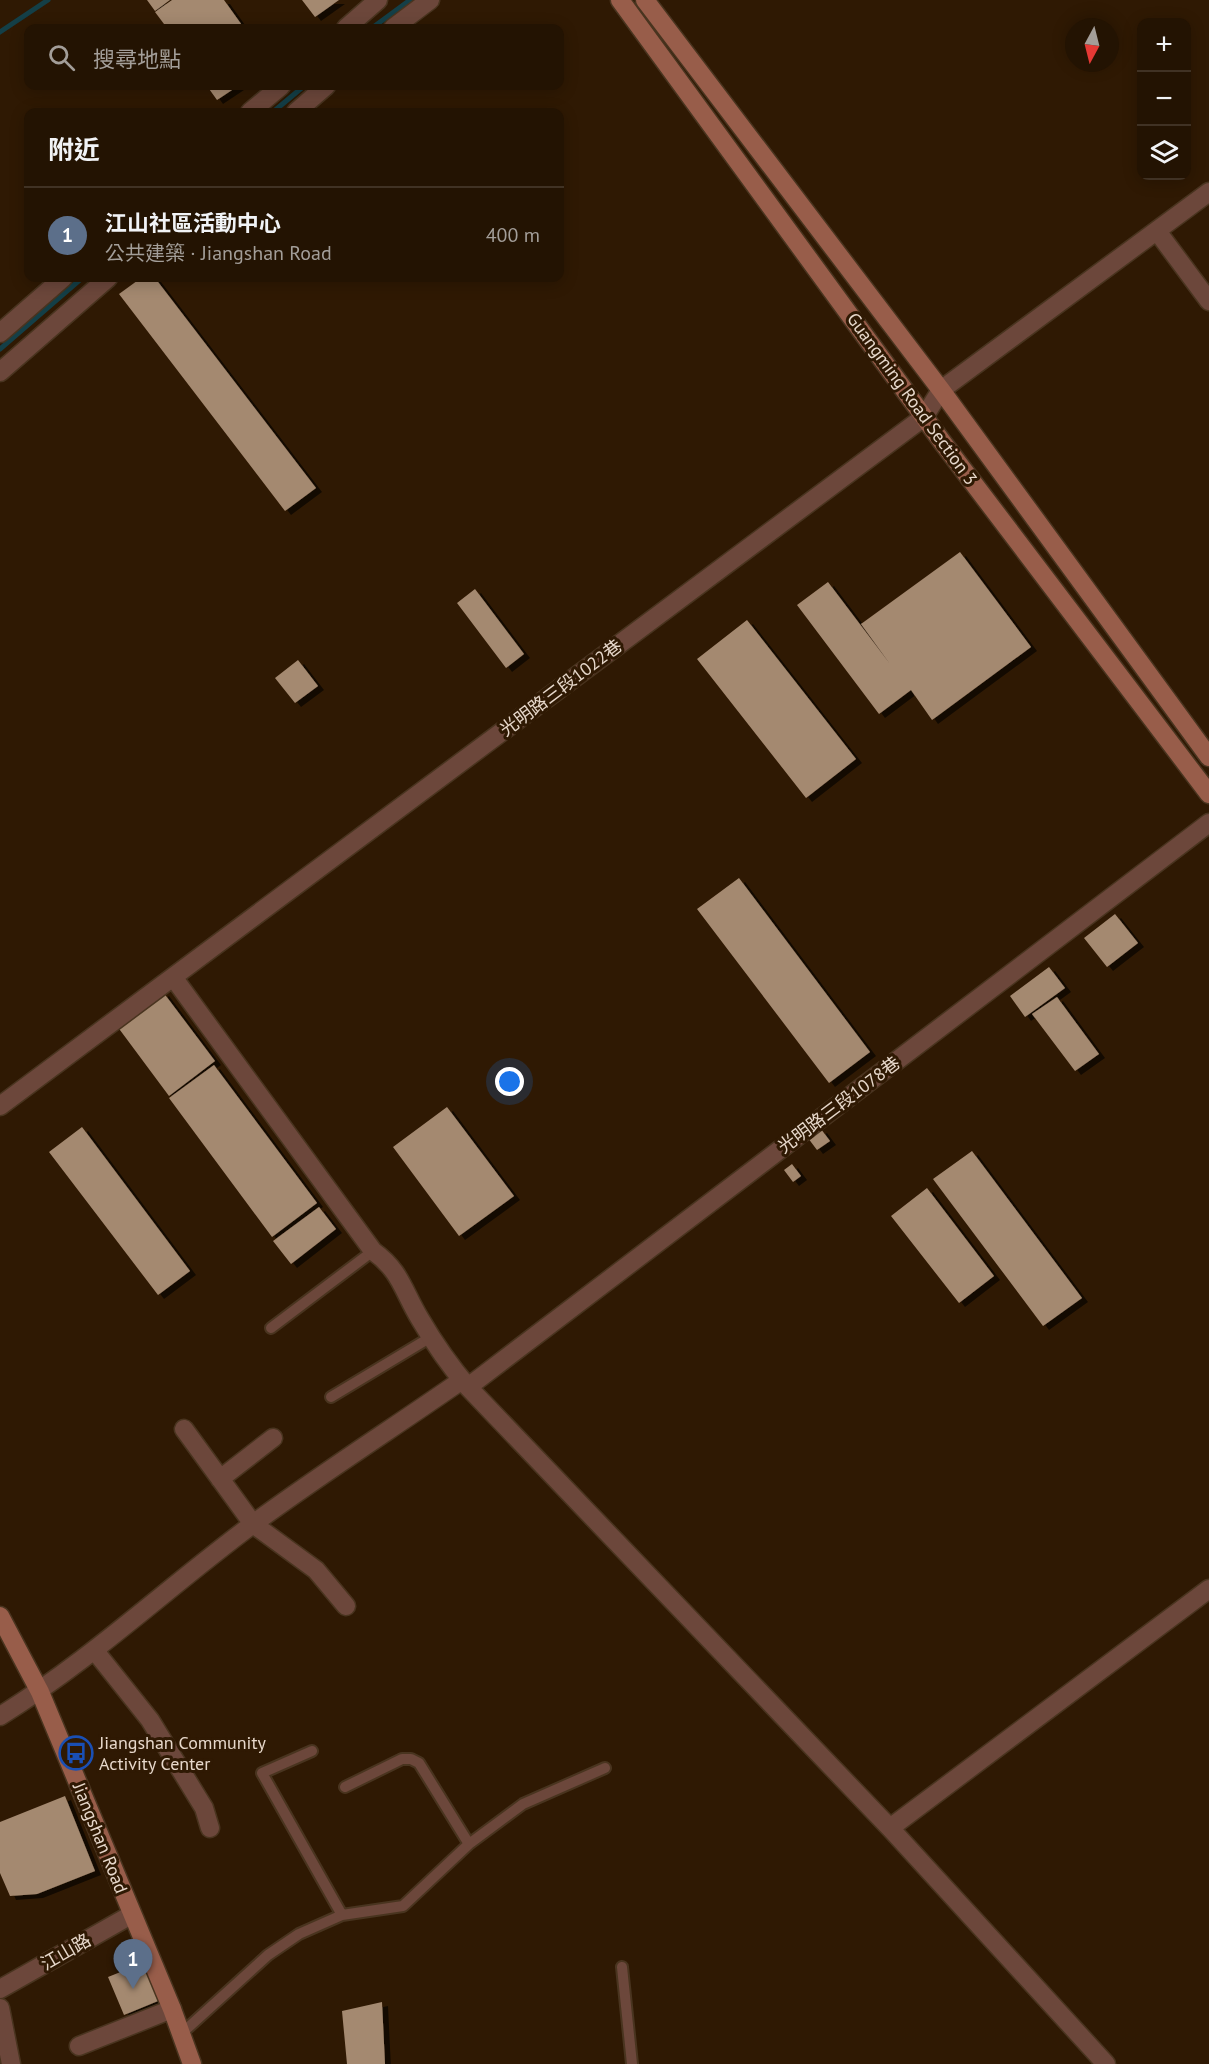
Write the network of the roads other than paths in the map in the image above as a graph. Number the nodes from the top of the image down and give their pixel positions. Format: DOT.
graph roads {
  1 [pos="378,0"];
  2 [pos="430,0"];
  3 [pos="620,0"];
  4 [pos="645,0"];
  5 [pos="351,24"];
  6 [pos="398,24"];
  7 [pos="276,90"];
  8 [pos="321,90"];
  9 [pos="255,108"];
  10 [pos="301,108"];
  11 [pos="1209,192"];
  12 [pos="1160,236"];
  13 [pos="58,282"];
  14 [pos="103,282"];
  15 [pos="1209,301"];
  16 [pos="0,333"];
  17 [pos="0,372"];
  18 [pos="940,390"];
  19 [pos="924,417"];
  20 [pos="1209,757"];
  21 [pos="1209,795"];
  22 [pos="1209,823"];
  23 [pos="173,977"];
  24 [pos="0,1106"];
  25 [pos="373,1251"];
  26 [pos="271,1328"];
  27 [pos="430,1337"];
  28 [pos="465,1383"];
  29 [pos="331,1396"];
  30 [pos="184,1430"];
  31 [pos="273,1438"];
  32 [pos="220,1479"];
  33 [pos="253,1524"];
  34 [pos="1209,1588"];
  35 [pos="346,1606"];
  36 [pos="0,1616"];
  37 [pos="95,1651"];
  38 [pos="40,1692"];
  39 [pos="0,1716"];
  40 [pos="312,1751"];
  41 [pos="605,1768"];
  42 [pos="345,1786"];
  43 [pos="210,1828"];
  44 [pos="890,1828"];
  45 [pos="469,1844"];
  46 [pos="131,1915"];
  47 [pos="342,1915"];
  48 [pos="622,1967"];
  49 [pos="0,1989"];
  50 [pos="0,2008"];
  51 [pos="172,2009"];
  52 [pos="181,2034"];
  53 [pos="79,2046"];
  54 [pos="11,2064"];
  55 [pos="192,2064"];
  56 [pos="632,2064"];
  57 [pos="1106,2064"];
  1 -- 5 [label="street"];
  2 -- 6 [label="street"];
  3 -- 19 [label="street, Guangming Road Section 3"];
  4 -- 18 [label="street, Guangming Road Section 3"];
  7 -- 9 [label="street"];
  8 -- 10 [label="street"];
  11 -- 12 [label="street"];
  12 -- 15 [label="street"];
  12 -- 18 [label="street"];
  13 -- 16 [label="street"];
  14 -- 17 [label="street"];
  18 -- 19 [label="street, 光明路三段1022巷"];
  18 -- 20 [label="street, Guangming Road Section 3"];
  19 -- 21 [label="street, Guangming Road Section 3"];
  19 -- 23 [label="street, 光明路三段1022巷"];
  22 -- 28 [label="street, 光明路三段1078巷"];
  23 -- 24 [label="street, 光明路三段1022巷"];
  23 -- 25 [label="street"];
  25 -- 26 [label="lane"];
  25 -- 27 [label="street"];
  27 -- 28 [label="street"];
  27 -- 29 [label="lane"];
  28 -- 33 [label="street, 光明路三段1078巷"];
  28 -- 44 [label="street"];
  30 -- 32 [label="street"];
  31 -- 32 [label="street"];
  32 -- 33 [label="street"];
  33 -- 35 [label="street"];
  33 -- 37 [label="street, 光明路三段1078巷"];
  34 -- 44 [label="street"];
  36 -- 38 [label="street, Jiangshan Road"];
  37 -- 38 [label="street, 光明路三段1078巷"];
  37 -- 43 [label="street"];
  38 -- 39 [label="street"];
  38 -- 46 [label="street, Jiangshan Road"];
  40 -- 47 [label="lane"];
  41 -- 45 [label="lane"];
  42 -- 45 [label="lane"];
  44 -- 57 [label="street"];
  45 -- 47 [label="lane"];
  46 -- 49 [label="street, 江山路"];
  46 -- 51 [label="street, Jiangshan Road"];
  47 -- 52 [label="lane"];
  48 -- 56 [label="lane"];
  50 -- 54 [label="street"];
  51 -- 52 [label="street, Jiangshan Road"];
  51 -- 53 [label="street"];
  52 -- 55 [label="street, Jiangshan Road"];
}
